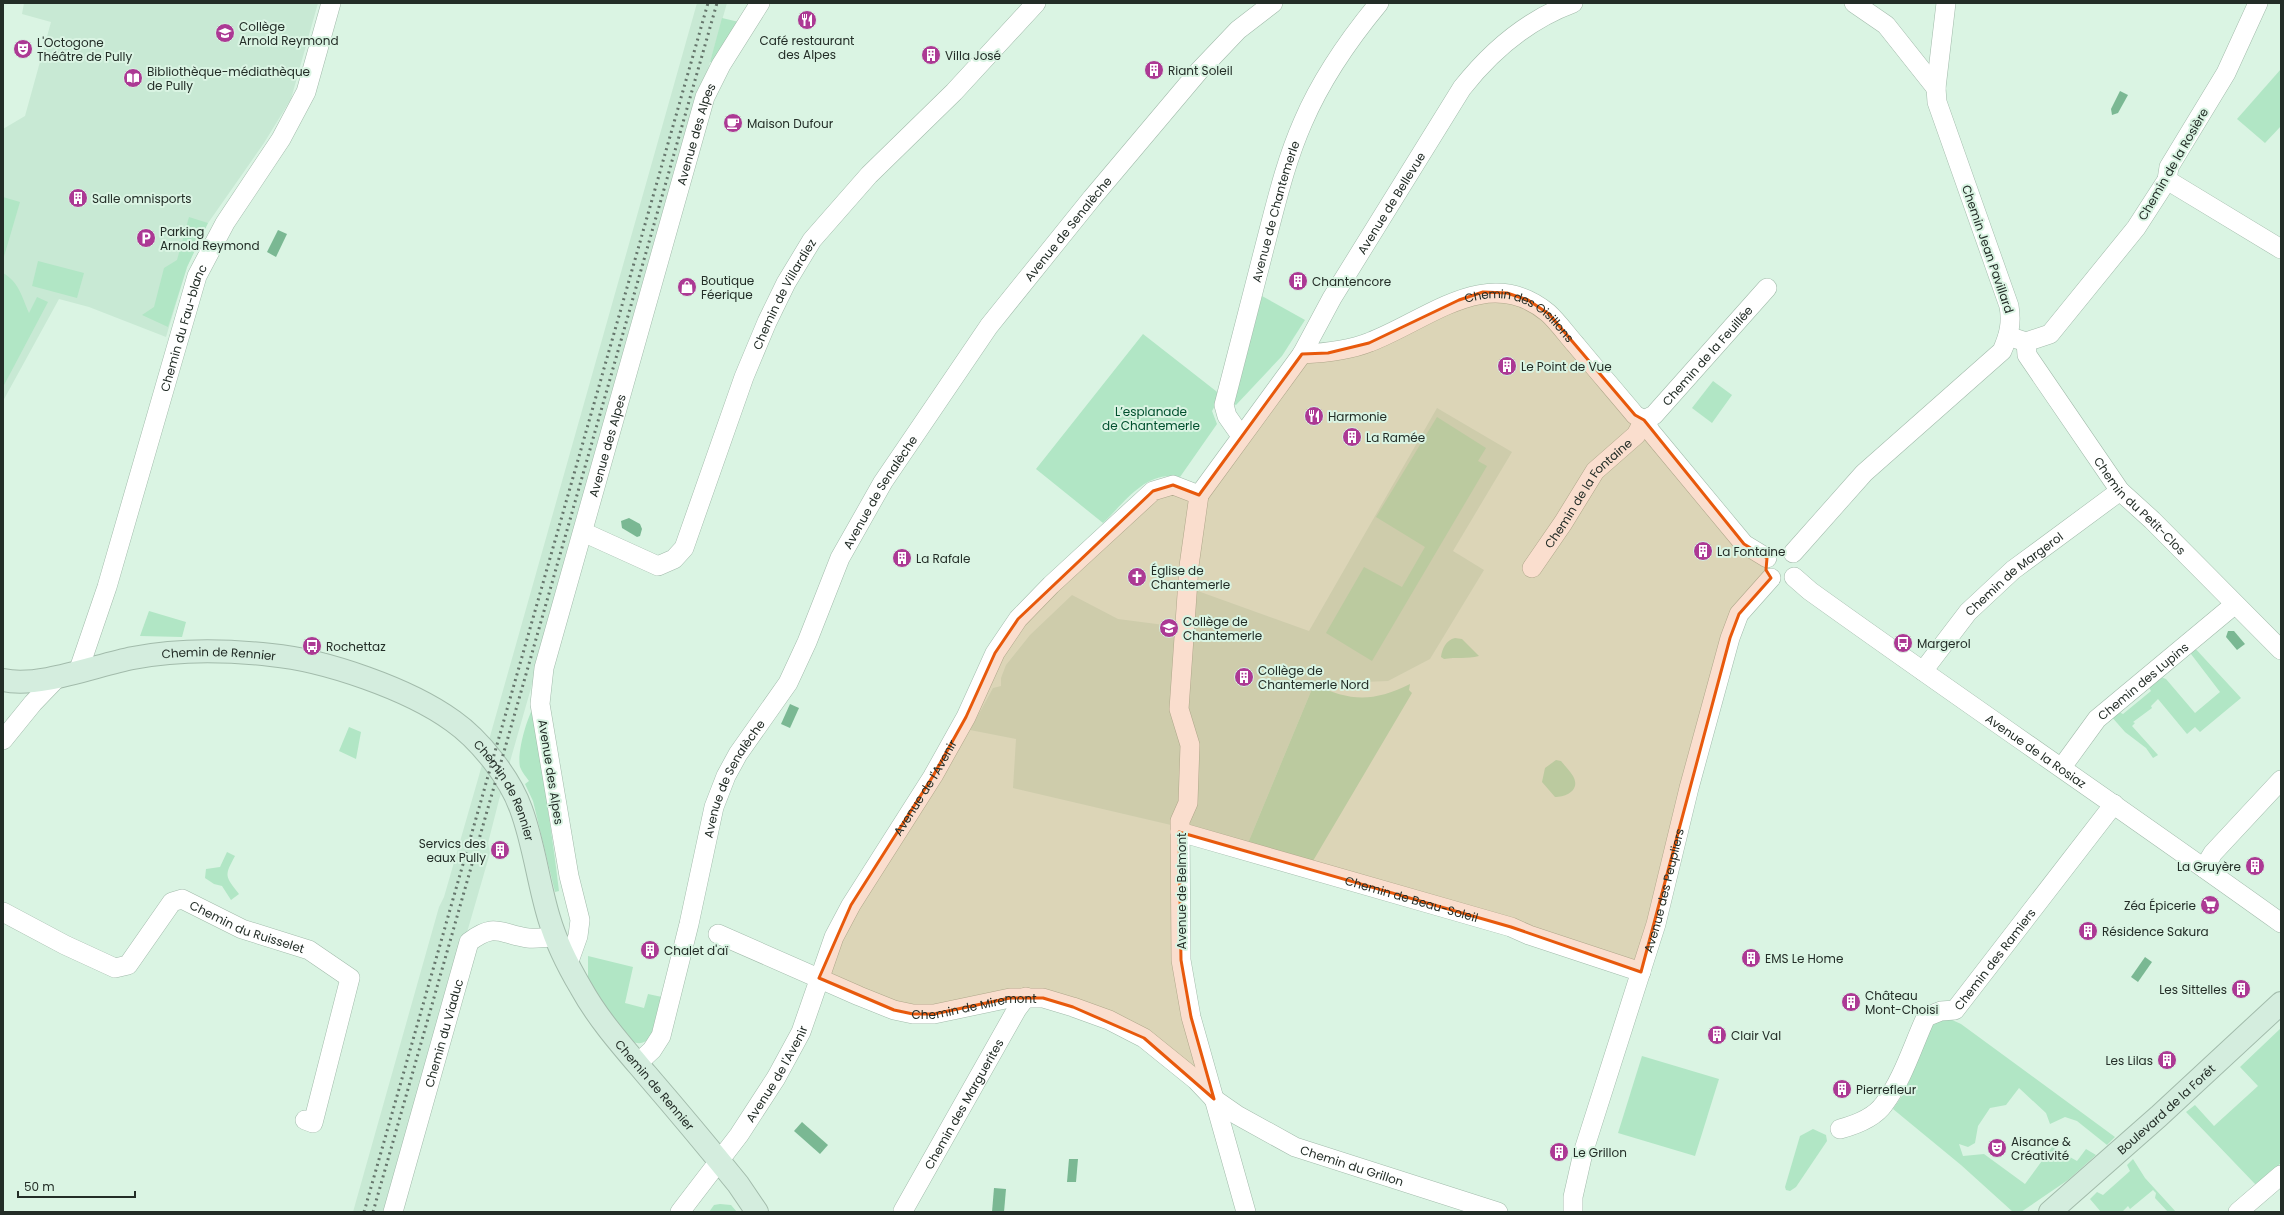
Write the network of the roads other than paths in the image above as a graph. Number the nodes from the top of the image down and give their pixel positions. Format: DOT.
graph roads {
  1 [pos="331,3"];
  2 [pos="760,3"];
  3 [pos="1036,3"];
  4 [pos="1273,3"];
  5 [pos="1379,3"];
  6 [pos="1573,3"];
  7 [pos="1854,3"];
  8 [pos="1946,3"];
  9 [pos="2258,3"];
  10 [pos="1936,88"];
  11 [pos="2167,180"];
  12 [pos="2281,249"];
  13 [pos="1767,288"];
  14 [pos="2008,336"];
  15 [pos="2026,342"];
  16 [pos="1302,354"];
  17 [pos="1644,420"];
  18 [pos="1240,436"];
  19 [pos="2120,491"];
  20 [pos="1199,495"];
  21 [pos="583,532"];
  22 [pos="1793,553"];
  23 [pos="1767,558"];
  24 [pos="1532,568"];
  25 [pos="1794,577"];
  26 [pos="1771,578"];
  27 [pos="2234,605"];
  28 [pos="2281,650"];
  29 [pos="1923,671"];
  30 [pos="68,675"];
  31 [pos="3,680"];
  32 [pos="3,740"];
  33 [pos="2062,767"];
  34 [pos="2281,780"];
  35 [pos="2114,804"];
  36 [pos="1180,832"];
  37 [pos="2204,868"];
  38 [pos="575,904"];
  39 [pos="3,912"];
  40 [pos="2281,923"];
  41 [pos="553,928"];
  42 [pos="718,934"];
  43 [pos="568,964"];
  44 [pos="1641,972"];
  45 [pos="819,978"];
  46 [pos="1026,997"];
  47 [pos="2281,1003"];
  48 [pos="637,1064"];
  49 [pos="1214,1099"];
  50 [pos="305,1120"];
  51 [pos="1840,1129"];
  52 [pos="719,1160"];
  53 [pos="2281,1175"];
  54 [pos="393,1212"];
  55 [pos="680,1212"];
  56 [pos="757,1212"];
  57 [pos="903,1212"];
  58 [pos="1246,1212"];
  59 [pos="1498,1212"];
  60 [pos="1573,1212"];
  61 [pos="2050,1212"];
  62 [pos="2238,1212"];
  1 -- 30 [label="street, Chemin du Fau-blanc"];
  2 -- 21 [label="street, Avenue des Alpes"];
  3 -- 21 [label="street, Chemin de Villardiez"];
  4 -- 48 [label="street, Avenue de Senalèche"];
  5 -- 18 [label="street, Avenue de Chantemerle"];
  6 -- 16 [label="street, Avenue de Bellevue"];
  7 -- 10 [label="street"];
  8 -- 10 [label="street, Chemin Jean Pavillard"];
  9 -- 11 [label="street, Chemin de la Rosière"];
  10 -- 14 [label="street, Chemin Jean Pavillard"];
  11 -- 12 [label="street"];
  11 -- 15 [label="street, Chemin de la Rosière"];
  13 -- 17 [label="street, Chemin de la Feuillée"];
  14 -- 15 [label="street"];
  14 -- 22 [label="street, Chemin Jean Pavillard"];
  15 -- 19 [label="street, Chemin du Petit-Clos"];
  16 -- 17 [label="street, Chemin des Oisillons"];
  16 -- 18 [label="street, Avenue de Bellevue"];
  17 -- 23 [label="street, Chemin des Oisillons"];
  17 -- 24 [label="street, Chemin de la Fontaine"];
  18 -- 20 [label="street, Avenue de Belmont"];
  19 -- 27 [label="street, Chemin du Petit-Clos"];
  19 -- 29 [label="street, Chemin de Margerol"];
  20 -- 36 [label="street, Avenue de Belmont"];
  20 -- 45 [label="street, Avenue de l'Avenir"];
  21 -- 38 [label="street, Avenue des Alpes"];
  22 -- 23 [label="street"];
  22 -- 25 [label="street"];
  23 -- 26 [label="street"];
  25 -- 26 [label="street"];
  25 -- 29 [label="street, Avenue de la Rosiaz"];
  26 -- 44 [label="street, Avenue des Peupliers"];
  27 -- 28 [label="street, Chemin du Petit-Clos"];
  27 -- 33 [label="street, Chemin des Lupins"];
  29 -- 33 [label="street, Avenue de la Rosiaz"];
  30 -- 31 [label="street, Chemin de Rennier"];
  30 -- 32 [label="street"];
  30 -- 41 [label="street, Chemin de Rennier"];
  33 -- 35 [label="street, Avenue de la Rosiaz"];
  34 -- 37 [label="street"];
  35 -- 37 [label="street, Avenue de la Rosiaz"];
  35 -- 51 [label="street, Chemin des Ramiers"];
  36 -- 44 [label="street, Chemin de Beau-Soleil"];
  36 -- 49 [label="street, Avenue de Belmont"];
  37 -- 40 [label="street, Avenue de la Rosiaz"];
  38 -- 41 [label="street"];
  38 -- 43 [label="street, Avenue des Alpes"];
  39 -- 50 [label="street, Chemin du Ruisselet"];
  41 -- 43 [label="street, Chemin de Rennier"];
  41 -- 54 [label="street, Chemin du Viaduc"];
  42 -- 45 [label="street, Chemin de Miremont"];
  43 -- 48 [label="street, Chemin de Rennier"];
  44 -- 60 [label="street, Avenue des Peupliers"];
  45 -- 46 [label="street, Chemin de Miremont"];
  45 -- 52 [label="street, Avenue de l'Avenir"];
  46 -- 49 [label="street, Chemin de Miremont"];
  46 -- 57 [label="street, Chemin des Marguerites"];
  47 -- 61 [label="street, Boulevard de la Forêt"];
  48 -- 52 [label="street, Chemin de Rennier"];
  49 -- 58 [label="street, Avenue de Belmont"];
  49 -- 59 [label="street, Chemin du Grillon"];
  52 -- 55 [label="street, Avenue de l'Avenir"];
  52 -- 56 [label="street, Chemin de Rennier"];
  53 -- 62 [label="street"];
}
